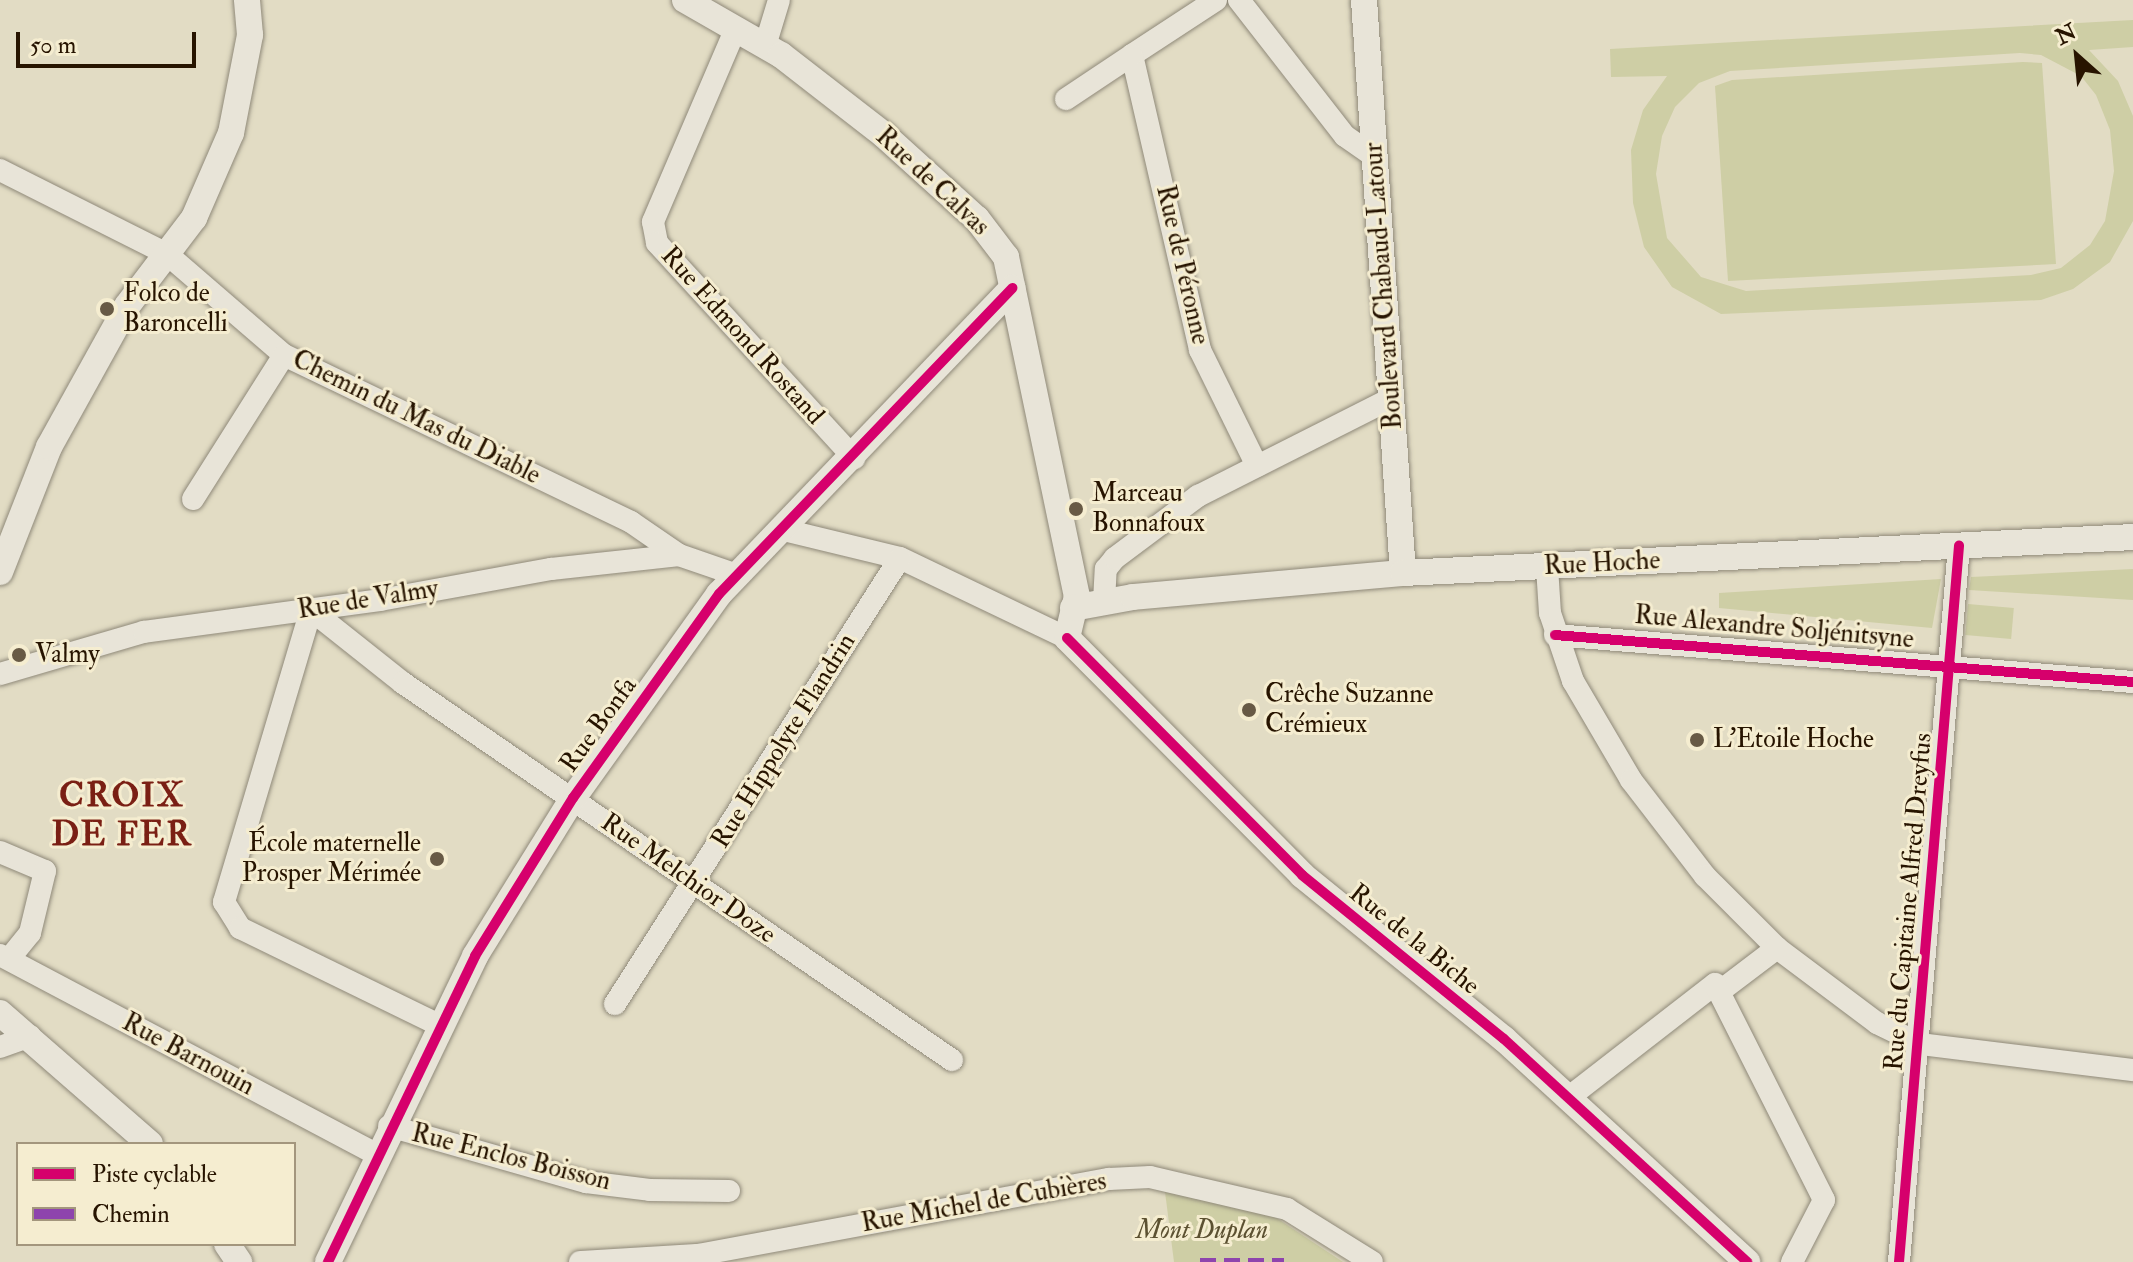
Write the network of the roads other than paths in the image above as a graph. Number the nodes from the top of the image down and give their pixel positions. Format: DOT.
graph roads {
  1 [pos="247,0"];
  2 [pos="685,0"];
  3 [pos="779,0"];
  4 [pos="1216,0"];
  5 [pos="1239,0"];
  6 [pos="1364,0"];
  7 [pos="736,28"];
  8 [pos="765,46"];
  9 [pos="1132,55"];
  10 [pos="1066,99"];
  11 [pos="1374,156"];
  12 [pos="0,170"];
  13 [pos="167,254"];
  14 [pos="1012,288"];
  15 [pos="284,355"];
  16 [pos="1392,398"];
  17 [pos="854,458"];
  18 [pos="1257,466"];
  19 [pos="193,499"];
  20 [pos="784,530"];
  21 [pos="2133,537"];
  22 [pos="1959,546"];
  23 [pos="679,555"];
  24 [pos="900,558"];
  25 [pos="1547,567"];
  26 [pos="0,572"];
  27 [pos="1403,573"];
  28 [pos="737,575"];
  29 [pos="1075,602"];
  30 [pos="1104,602"];
  31 [pos="311,610"];
  32 [pos="1555,635"];
  33 [pos="1067,638"];
  34 [pos="1951,664"];
  35 [pos="0,674"];
  36 [pos="2133,682"];
  37 [pos="573,798"];
  38 [pos="0,852"];
  39 [pos="694,884"];
  40 [pos="1777,948"];
  41 [pos="4,957"];
  42 [pos="1719,992"];
  43 [pos="615,1004"];
  44 [pos="0,1013"];
  45 [pos="439,1025"];
  46 [pos="30,1036"];
  47 [pos="1920,1044"];
  48 [pos="0,1047"];
  49 [pos="952,1060"];
  50 [pos="2133,1070"];
  51 [pos="1568,1098"];
  52 [pos="389,1126"];
  53 [pos="148,1142"];
  54 [pos="377,1155"];
  55 [pos="729,1191"];
  56 [pos="1366,1259"];
  57 [pos="328,1262"];
  58 [pos="580,1262"];
  59 [pos="1747,1262"];
  60 [pos="1792,1262"];
  61 [pos="1899,1262"];
  1 -- 13 [label="street"];
  2 -- 7 [label="street, Rue de Calvas"];
  3 -- 8 [label="street"];
  4 -- 9 [label="street"];
  5 -- 11 [label="street"];
  6 -- 11 [label="street, Boulevard Chabaud-Latour"];
  7 -- 8 [label="street, Rue de Calvas"];
  7 -- 17 [label="street, Rue Edmond Rostand"];
  8 -- 14 [label="street, Rue de Calvas"];
  9 -- 10 [label="street"];
  9 -- 18 [label="street, Rue de Péronne"];
  11 -- 16 [label="street, Boulevard Chabaud-Latour"];
  12 -- 13 [label="street, Chemin du Mas du Diable"];
  13 -- 15 [label="street, Chemin du Mas du Diable"];
  13 -- 26 [label="street"];
  14 -- 17 [label="street, Rue Bonfa"];
  14 -- 29 [label="street, Rue de Calvas"];
  15 -- 19 [label="street"];
  15 -- 23 [label="street, Chemin du Mas du Diable"];
  16 -- 18 [label="street"];
  16 -- 27 [label="street, Boulevard Chabaud-Latour"];
  17 -- 20 [label="street, Rue Bonfa"];
  18 -- 30 [label="street"];
  20 -- 24 [label="street, Rue de la Biche"];
  20 -- 28 [label="street, Rue Bonfa"];
  21 -- 22 [label="street, Rue Hoche"];
  22 -- 25 [label="street, Rue Hoche"];
  22 -- 34 [label="street, Rue du Capitaine Alfred Dreyfus"];
  23 -- 28 [label="street, Rue de Valmy"];
  23 -- 31 [label="street, Rue de Valmy"];
  24 -- 33 [label="street, Rue de la Biche"];
  24 -- 39 [label="street, Rue Hippolyte Flandrin"];
  25 -- 27 [label="street, Rue Hoche"];
  25 -- 32 [label="street"];
  27 -- 30 [label="street, Rue Hoche"];
  28 -- 37 [label="street, Rue Bonfa"];
  29 -- 30 [label="street, Rue Hoche"];
  29 -- 33 [label="street"];
  31 -- 35 [label="street, Rue de Valmy"];
  31 -- 37 [label="street, Rue Melchior Doze"];
  31 -- 45 [label="street"];
  32 -- 34 [label="street, Rue Alexandre Soljénitsyne"];
  32 -- 40 [label="street"];
  33 -- 51 [label="street, Rue de la Biche"];
  34 -- 36 [label="street, Rue Alexandre Soljénitsyne"];
  34 -- 47 [label="street, Rue du Capitaine Alfred Dreyfus"];
  37 -- 39 [label="street, Rue Melchior Doze"];
  37 -- 45 [label="street, Rue Bonfa"];
  38 -- 41 [label="street"];
  39 -- 43 [label="street, Rue Hippolyte Flandrin"];
  39 -- 49 [label="street, Rue Melchior Doze"];
  40 -- 42 [label="street"];
  40 -- 47 [label="street"];
  41 -- 54 [label="street, Rue Barnouin"];
  42 -- 51 [label="street"];
  42 -- 60 [label="street"];
  44 -- 46 [label="street"];
  45 -- 52 [label="street, Rue Bonfa"];
  46 -- 48 [label="street"];
  46 -- 53 [label="street"];
  47 -- 50 [label="street"];
  47 -- 61 [label="street, Rue du Capitaine Alfred Dreyfus"];
  51 -- 59 [label="street, Rue de la Biche"];
  52 -- 54 [label="street, Rue Bonfa"];
  52 -- 55 [label="street, Rue Enclos Boisson"];
  54 -- 57 [label="street, Rue Bonfa"];
  56 -- 58 [label="street, Rue Michel de Cubières"];
}
